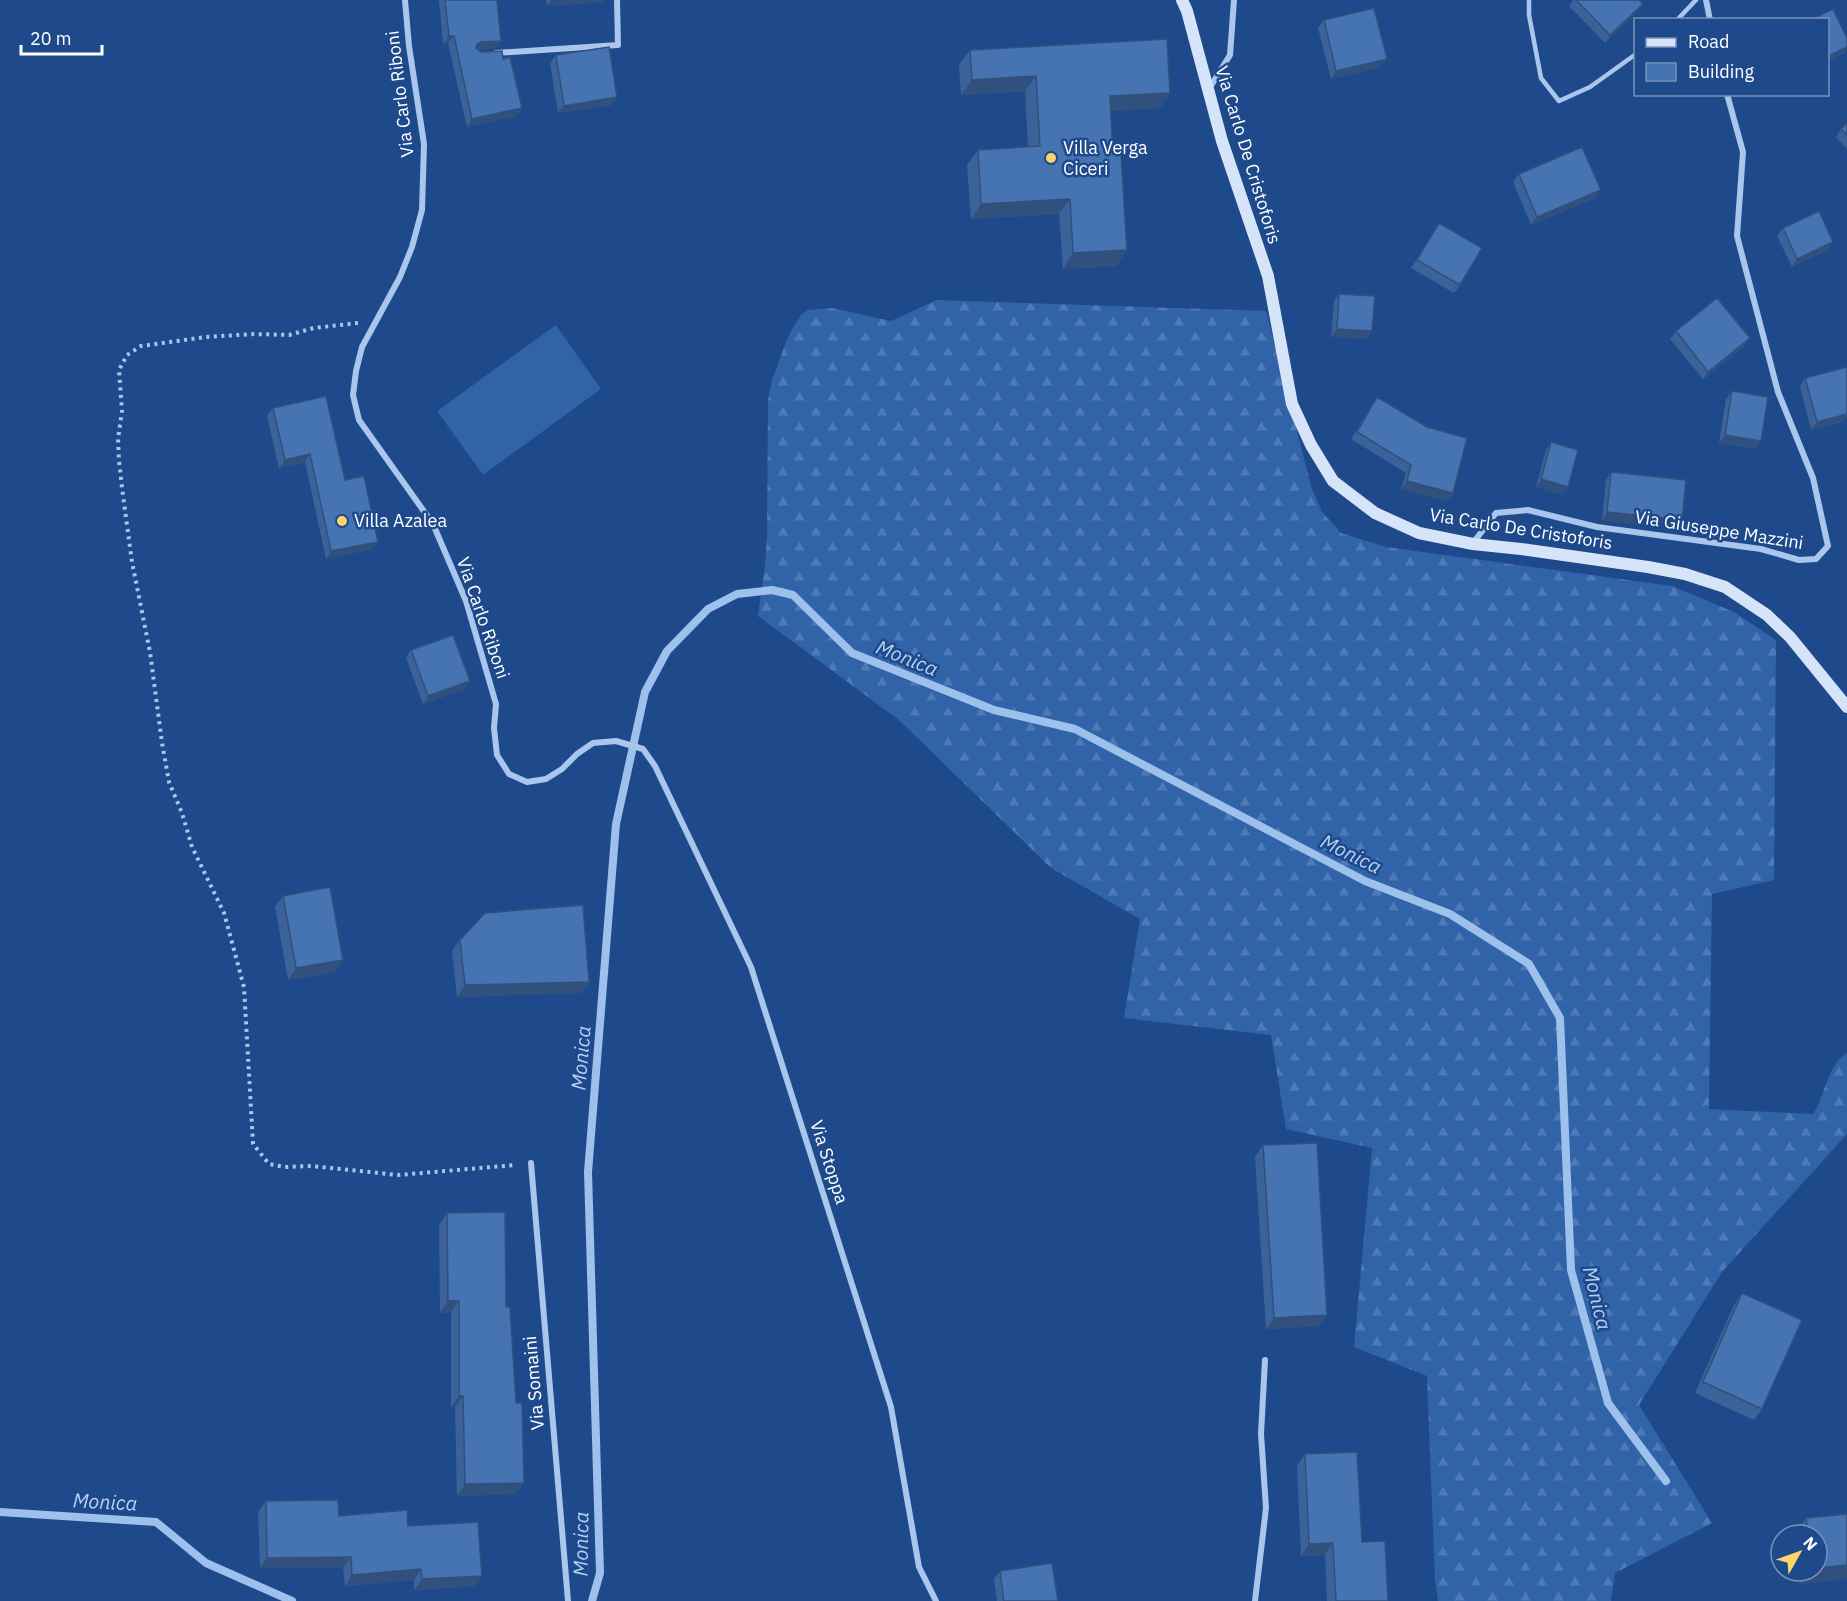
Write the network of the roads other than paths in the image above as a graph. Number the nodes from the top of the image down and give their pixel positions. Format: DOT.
graph roads {
  1 [pos="405,0"];
  2 [pos="617,0"];
  3 [pos="1182,0"];
  4 [pos="1234,0"];
  5 [pos="1529,0"];
  6 [pos="1696,0"];
  7 [pos="1706,0"];
  8 [pos="1679,18"];
  9 [pos="1710,18"];
  10 [pos="488,54"];
  11 [pos="1634,55"];
  12 [pos="1208,91"];
  13 [pos="1728,96"];
  14 [pos="1473,544"];
  15 [pos="1847,707"];
  16 [pos="644,749"];
  17 [pos="531,1164"];
  18 [pos="1265,1360"];
  19 [pos="567,1601"];
  20 [pos="936,1601"];
  21 [pos="1255,1601"];
  1 -- 16 [label="street, Via Carlo Riboni"];
  2 -- 10 [label="street"];
  3 -- 12 [label="main road, Via Carlo De Cristoforis"];
  4 -- 12 [label="street"];
  5 -- 11 [label="lane"];
  6 -- 8 [label="lane"];
  7 -- 9 [label="street"];
  12 -- 14 [label="main road, Via Carlo De Cristoforis"];
  13 -- 14 [label="street, Via Giuseppe Mazzini"];
  14 -- 15 [label="main road, Via Carlo De Cristoforis"];
  16 -- 20 [label="street, Via Stoppa"];
  17 -- 19 [label="street, Via Somaini"];
  18 -- 21 [label="street"];
}
